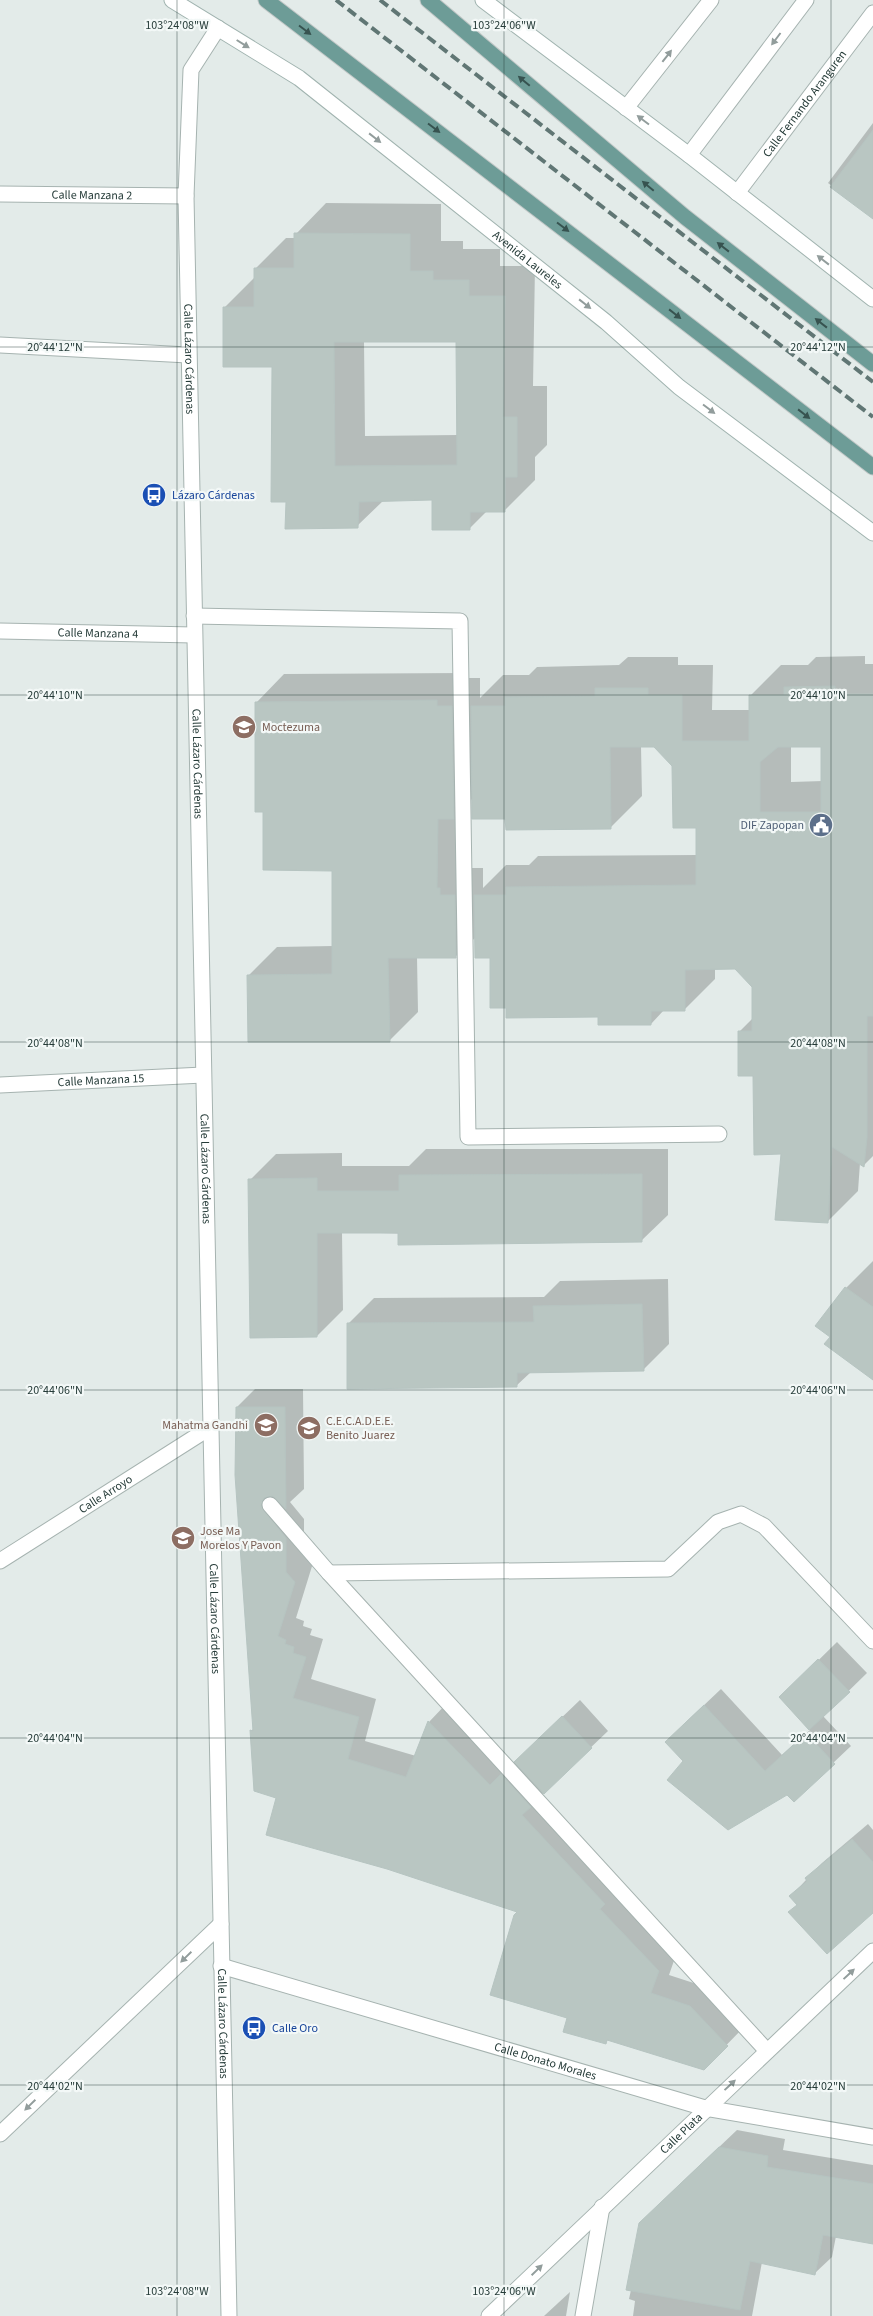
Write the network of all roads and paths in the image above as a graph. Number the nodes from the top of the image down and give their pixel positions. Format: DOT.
graph roads {
  1 [pos="172,0"];
  2 [pos="266,0"];
  3 [pos="428,0"];
  4 [pos="483,0"];
  5 [pos="711,0"];
  6 [pos="806,0"];
  7 [pos="873,13"];
  8 [pos="218,28"];
  9 [pos="626,108"];
  10 [pos="689,154"];
  11 [pos="737,193"];
  12 [pos="0,194"];
  13 [pos="186,196"];
  14 [pos="873,299"];
  15 [pos="0,345"];
  16 [pos="188,355"];
  17 [pos="873,364"];
  18 [pos="873,467"];
  19 [pos="873,534"];
  20 [pos="194,616"];
  21 [pos="0,631"];
  22 [pos="194,635"];
  23 [pos="203,1075"];
  24 [pos="0,1085"];
  25 [pos="720,1134"];
  26 [pos="211,1427"];
  27 [pos="270,1505"];
  28 [pos="0,1561"];
  29 [pos="329,1573"];
  30 [pos="873,1641"];
  31 [pos="221,1924"];
  32 [pos="873,1951"];
  33 [pos="221,1966"];
  34 [pos="767,2051"];
  35 [pos="705,2108"];
  36 [pos="0,2134"];
  37 [pos="873,2137"];
  38 [pos="602,2207"];
  39 [pos="229,2316"];
  40 [pos="489,2316"];
  41 [pos="583,2316"];
  1 -- 8 [label="street, Avenida Laureles"];
  2 -- 18 [label="main road, one-way"];
  17 -- 3 [label="main road, one-way"];
  4 -- 9 [label="street"];
  9 -- 5 [label="street, one-way"];
  6 -- 10 [label="street, one-way"];
  7 -- 11 [label="street, Calle Fernando Aranguren"];
  8 -- 13 [label="street, Calle Lázaro Cárdenas"];
  8 -- 19 [label="street, Avenida Laureles, one-way"];
  10 -- 9 [label="street, one-way"];
  10 -- 11 [label="street"];
  14 -- 11 [label="street, one-way"];
  12 -- 13 [label="street, Calle Manzana 2"];
  13 -- 16 [label="street, Calle Lázaro Cárdenas"];
  15 -- 16 [label="street"];
  16 -- 20 [label="street, Calle Lázaro Cárdenas"];
  20 -- 22 [label="street, Calle Lázaro Cárdenas"];
  20 -- 25 [label="street"];
  21 -- 22 [label="street, Calle Manzana 4"];
  22 -- 23 [label="street, Calle Lázaro Cárdenas"];
  23 -- 24 [label="street, Calle Manzana 15"];
  23 -- 26 [label="street, Calle Lázaro Cárdenas"];
  26 -- 28 [label="street, Calle Arroyo"];
  26 -- 31 [label="street, Calle Lázaro Cárdenas"];
  27 -- 29 [label="street"];
  29 -- 30 [label="street"];
  29 -- 34 [label="street"];
  31 -- 33 [label="street, Calle Lázaro Cárdenas"];
  31 -- 36 [label="street, one-way"];
  34 -- 32 [label="street, Calle Plata, one-way"];
  33 -- 35 [label="street, Calle Donato Morales"];
  33 -- 39 [label="street, Calle Lázaro Cárdenas"];
  35 -- 34 [label="street, Calle Plata, one-way"];
  35 -- 37 [label="street, Calle Donato Morales"];
  35 -- 38 [label="street, Calle Plata"];
  40 -- 38 [label="street, Calle Plata, one-way"];
  38 -- 41 [label="street"];
}
